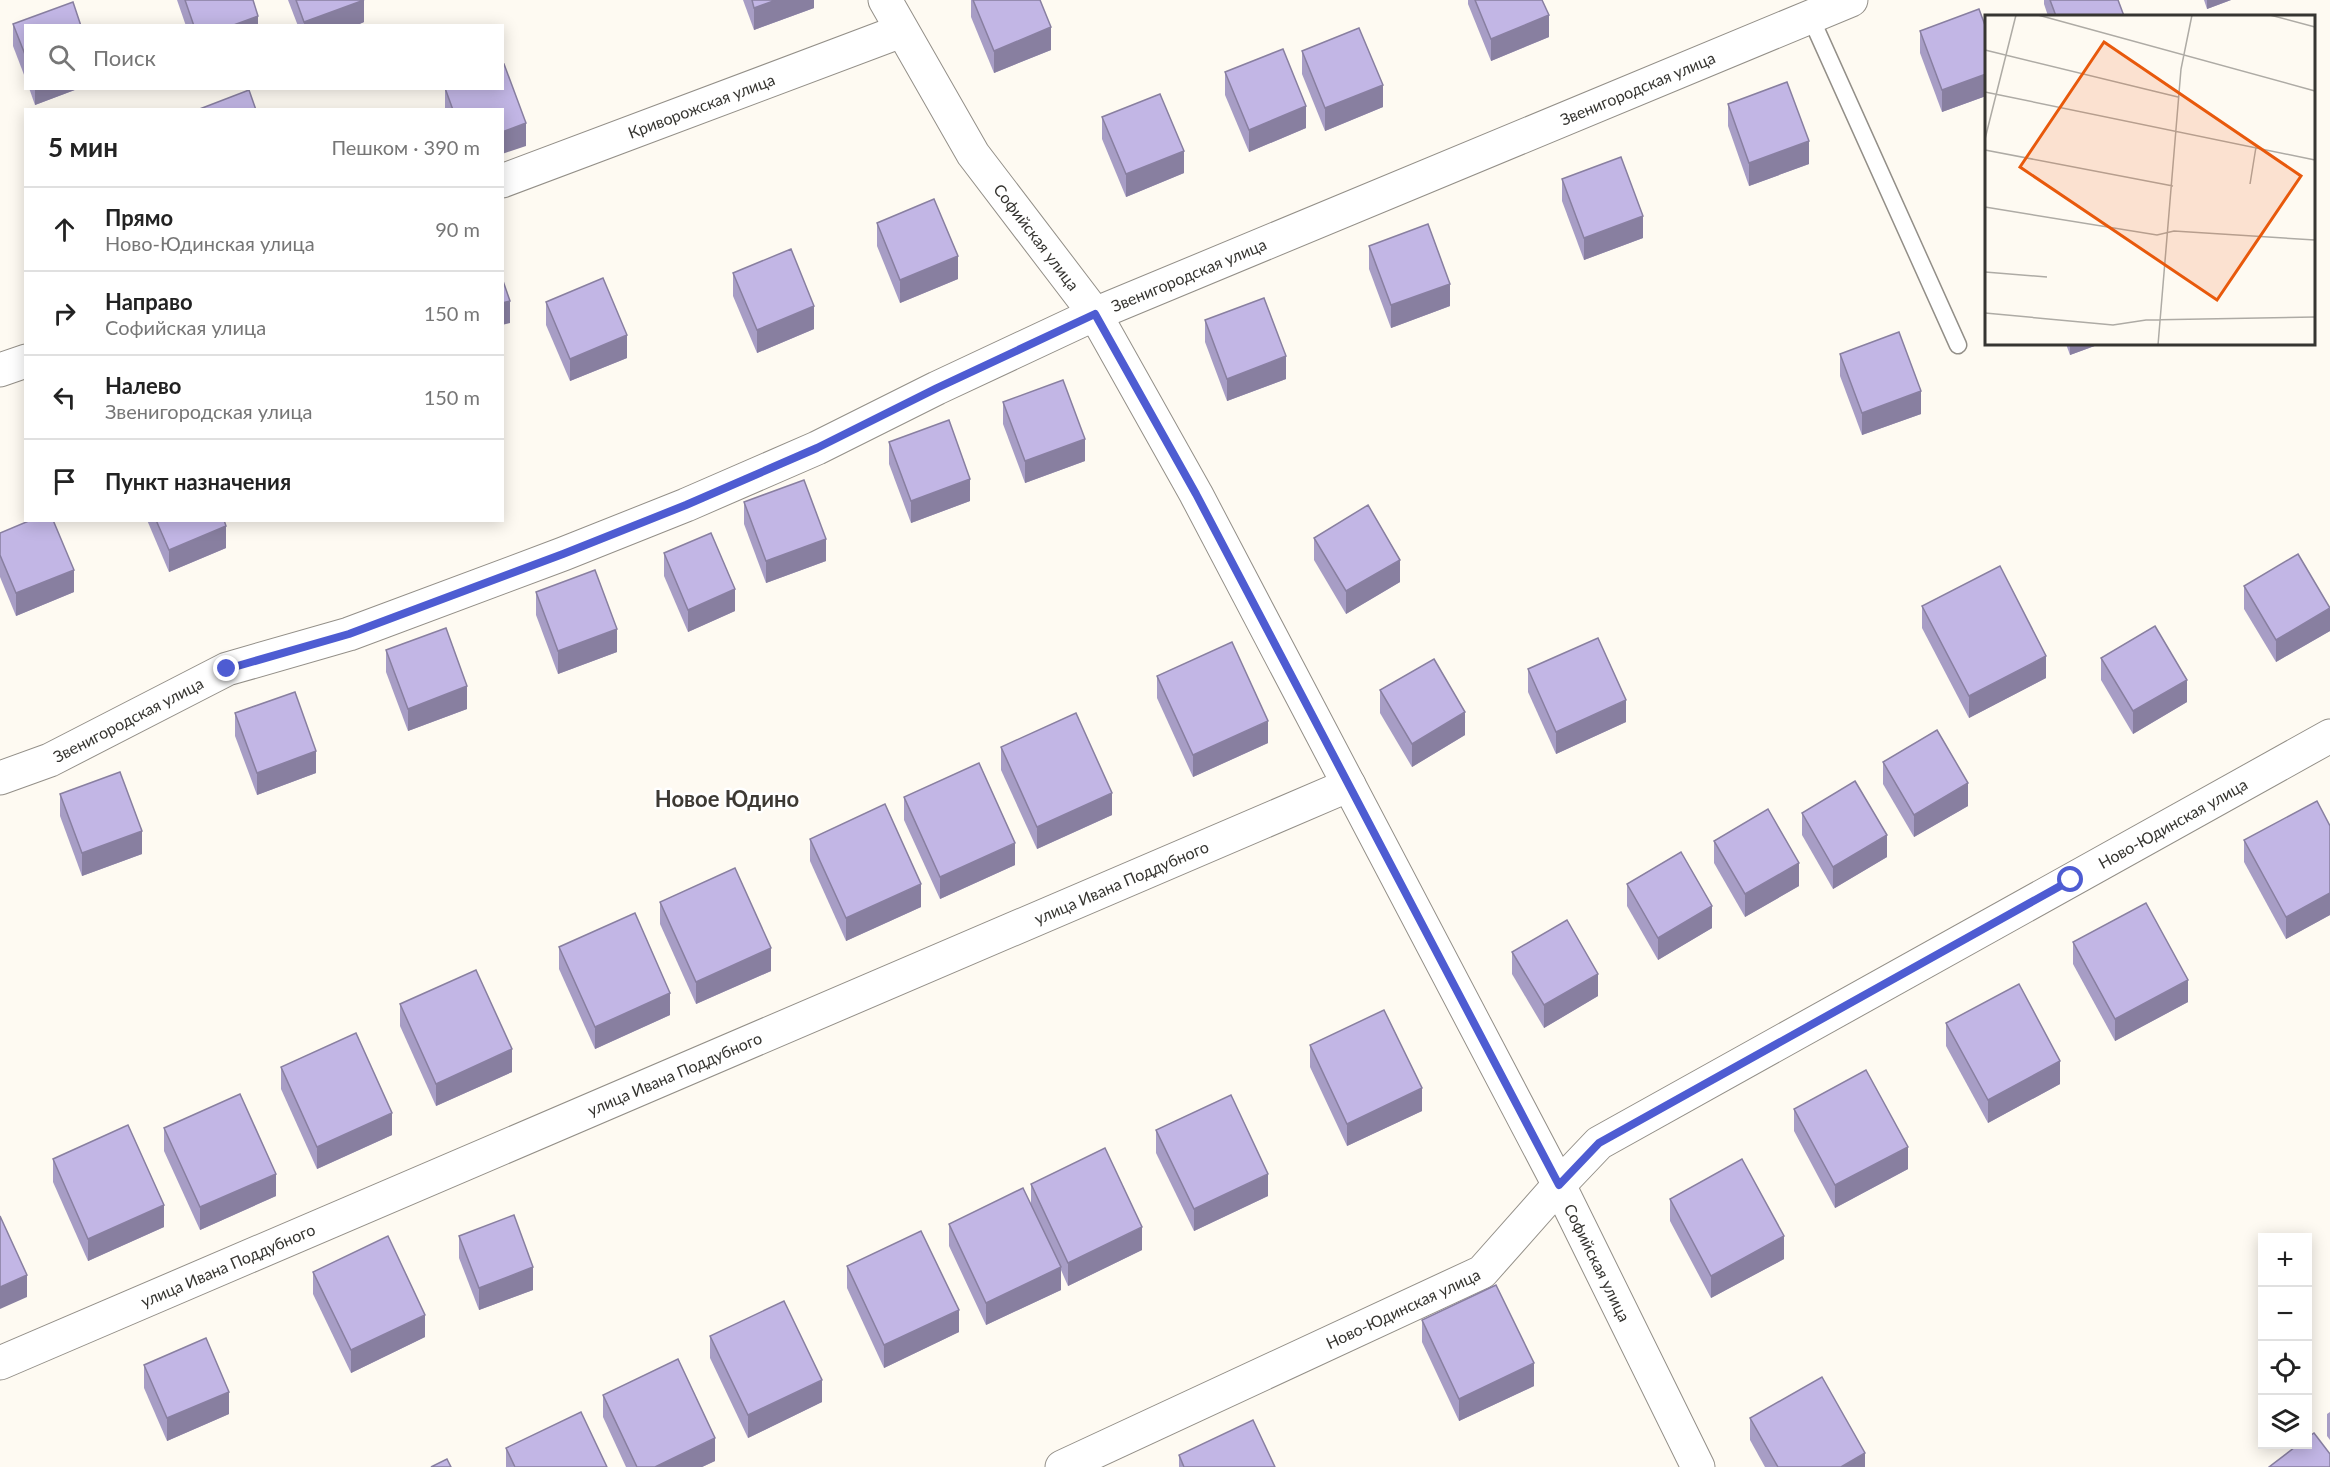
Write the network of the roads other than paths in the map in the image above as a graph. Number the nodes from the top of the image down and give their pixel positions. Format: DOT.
graph roads {
  1 [pos="885,0"];
  2 [pos="1851,0"];
  3 [pos="1810,16"];
  4 [pos="902,31"];
  5 [pos="504,180"];
  6 [pos="1095,314"];
  7 [pos="1958,345"];
  8 [pos="24,362"];
  9 [pos="0,370"];
  10 [pos="2330,736"];
  11 [pos="0,778"];
  12 [pos="1349,785"];
  13 [pos="1559,1185"];
  14 [pos="0,1363"];
  15 [pos="1062,1467"];
  16 [pos="1698,1467"];
  1 -- 4 [label="street, Софийская улица"];
  2 -- 3 [label="street, Звенигородская улица"];
  3 -- 6 [label="street, Звенигородская улица"];
  3 -- 7 [label="lane"];
  4 -- 5 [label="street, Криворожская улица"];
  4 -- 6 [label="street, Софийская улица"];
  6 -- 11 [label="street, Звенигородская улица"];
  6 -- 12 [label="street, Софийская улица"];
  8 -- 9 [label="street"];
  10 -- 13 [label="street, Ново-Юдинская улица"];
  12 -- 13 [label="street, Софийская улица"];
  12 -- 14 [label="street, улица Ивана Поддубного"];
  13 -- 15 [label="street, Ново-Юдинская улица"];
  13 -- 16 [label="street, Софийская улица"];
}
